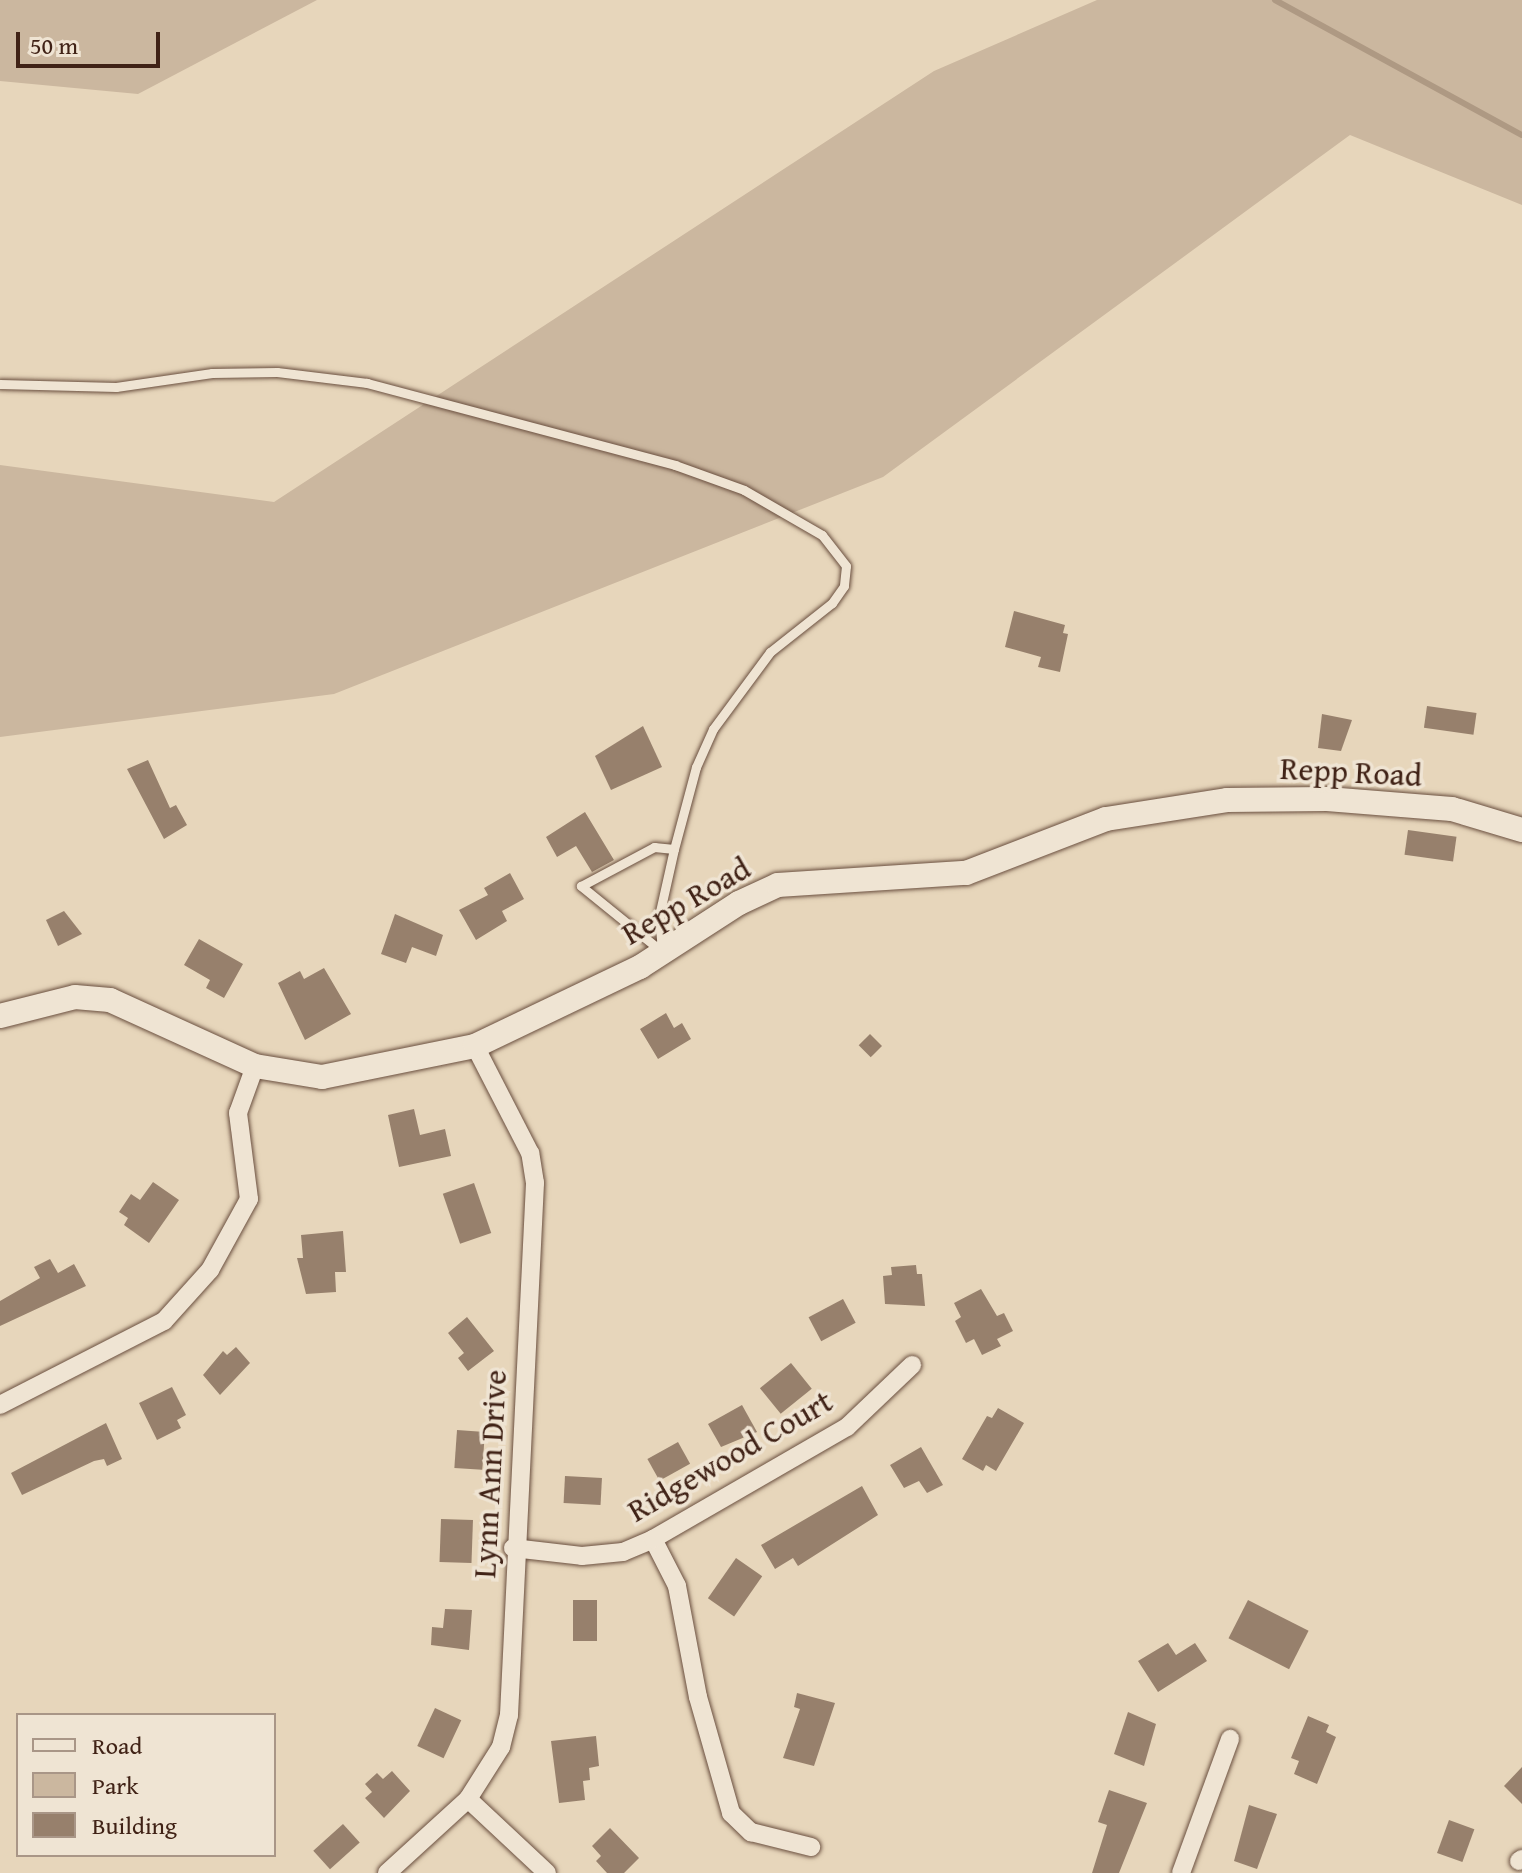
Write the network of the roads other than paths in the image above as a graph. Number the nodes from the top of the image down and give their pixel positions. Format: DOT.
graph roads {
  1 [pos="0,384"];
  2 [pos="1522,830"];
  3 [pos="674,849"];
  4 [pos="662,952"];
  5 [pos="0,1016"];
  6 [pos="475,1046"];
  7 [pos="255,1066"];
  8 [pos="912,1365"];
  9 [pos="0,1405"];
  10 [pos="653,1539"];
  11 [pos="513,1548"];
  12 [pos="1230,1739"];
  13 [pos="468,1799"];
  14 [pos="811,1847"];
  15 [pos="387,1873"];
  16 [pos="547,1873"];
  17 [pos="1181,1873"];
  1 -- 3 [label="lane"];
  2 -- 4 [label="street, Repp Road"];
  3 -- 4 [label="lane"];
  3 -- 4 [label="lane"];
  4 -- 6 [label="street, Repp Road"];
  5 -- 7 [label="street, Repp Road"];
  6 -- 7 [label="street, Repp Road"];
  6 -- 11 [label="street, Lynn Ann Drive"];
  7 -- 9 [label="street"];
  8 -- 10 [label="street, Ridgewood Court"];
  10 -- 11 [label="street, Ridgewood Court"];
  10 -- 14 [label="street"];
  11 -- 13 [label="street, Lynn Ann Drive"];
  12 -- 17 [label="street"];
  13 -- 15 [label="street, Lynn Ann Drive"];
  13 -- 16 [label="street"];
}
